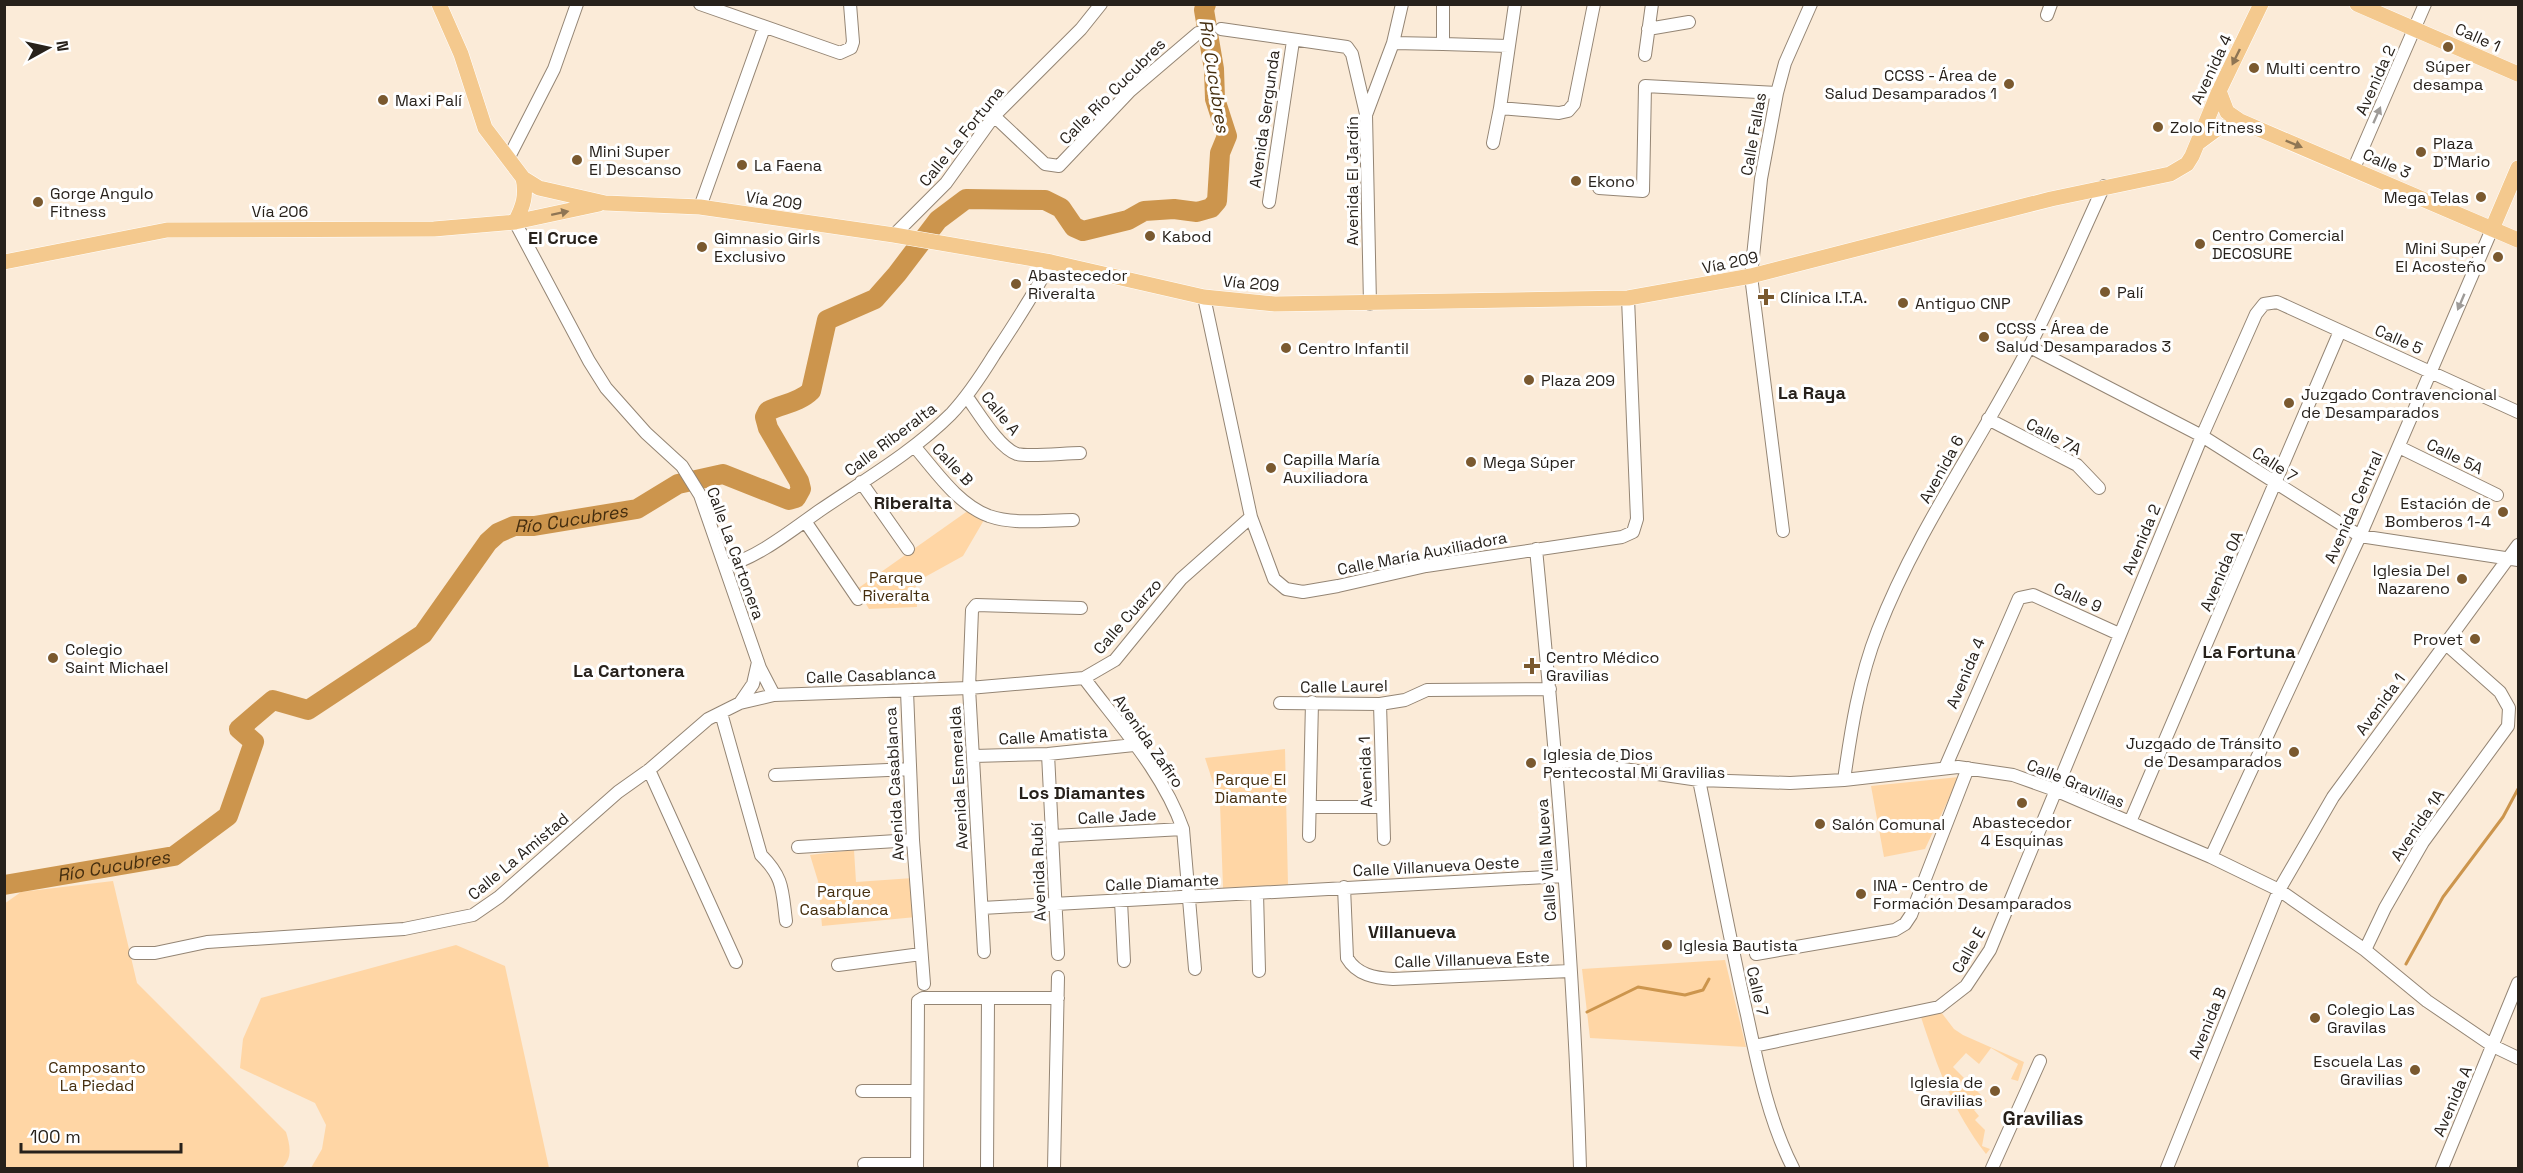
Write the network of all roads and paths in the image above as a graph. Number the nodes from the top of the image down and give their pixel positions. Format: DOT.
graph roads {
  1 [pos="439,4"];
  2 [pos="577,4"];
  3 [pos="700,4"];
  4 [pos="850,4"];
  5 [pos="1101,4"];
  6 [pos="1402,4"];
  7 [pos="1443,4"];
  8 [pos="1515,4"];
  9 [pos="1594,4"];
  10 [pos="1652,4"];
  11 [pos="1811,4"];
  12 [pos="2261,4"];
  13 [pos="2357,4"];
  14 [pos="2426,4"];
  15 [pos="1689,22"];
  16 [pos="764,28"];
  17 [pos="1221,29"];
  18 [pos="1648,29"];
  19 [pos="2415,29"];
  20 [pos="1198,33"];
  21 [pos="1293,41"];
  22 [pos="1393,44"];
  23 [pos="1443,44"];
  24 [pos="1508,46"];
  25 [pos="1645,55"];
  26 [pos="2518,74"];
  27 [pos="2219,91"];
  28 [pos="1777,93"];
  29 [pos="1500,108"];
  30 [pos="1366,115"];
  31 [pos="994,116"];
  32 [pos="2240,121"];
  33 [pos="1493,142"];
  34 [pos="2196,145"];
  35 [pos="507,159"];
  36 [pos="2354,168"];
  37 [pos="2518,168"];
  38 [pos="2170,174"];
  39 [pos="523,178"];
  40 [pos="2104,186"];
  41 [pos="539,188"];
  42 [pos="1599,188"];
  43 [pos="1269,202"];
  44 [pos="605,203"];
  45 [pos="699,207"];
  46 [pos="515,222"];
  47 [pos="2492,229"];
  48 [pos="899,236"];
  49 [pos="2518,240"];
  50 [pos="4,262"];
  51 [pos="1051,262"];
  52 [pos="1751,276"];
  53 [pos="1204,297"];
  54 [pos="1628,298"];
  55 [pos="1370,304"];
  56 [pos="2264,304"];
  57 [pos="2340,331"];
  58 [pos="2030,347"];
  59 [pos="2431,372"];
  60 [pos="967,397"];
  61 [pos="2518,412"];
  62 [pos="1988,419"];
  63 [pos="2202,436"];
  64 [pos="914,446"];
  65 [pos="2399,447"];
  66 [pos="1080,453"];
  67 [pos="861,482"];
  68 [pos="2276,484"];
  69 [pos="2099,488"];
  70 [pos="2497,495"];
  71 [pos="1251,517"];
  72 [pos="1073,520"];
  73 [pos="805,521"];
  74 [pos="1783,531"];
  75 [pos="2360,536"];
  76 [pos="2518,545"];
  77 [pos="908,549"];
  78 [pos="1536,549"];
  79 [pos="2514,559"];
  80 [pos="725,566"];
  81 [pos="2023,596"];
  82 [pos="858,599"];
  83 [pos="1081,608"];
  84 [pos="2119,634"];
  85 [pos="2446,644"];
  86 [pos="758,662"];
  87 [pos="1084,678"];
  88 [pos="969,688"];
  89 [pos="1550,690"];
  90 [pos="907,691"];
  91 [pos="774,696"];
  92 [pos="1312,702"];
  93 [pos="740,703"];
  94 [pos="1280,703"];
  95 [pos="1380,704"];
  96 [pos="721,713"];
  97 [pos="1134,745"];
  98 [pos="1048,754"];
  99 [pos="974,756"];
  100 [pos="1555,759"];
  101 [pos="1945,768"];
  102 [pos="1968,768"];
  103 [pos="910,769"];
  104 [pos="649,770"];
  105 [pos="775,775"];
  106 [pos="1699,780"];
  107 [pos="1844,780"];
  108 [pos="2055,790"];
  109 [pos="1312,807"];
  110 [pos="1383,807"];
  111 [pos="2130,822"];
  112 [pos="1182,829"];
  113 [pos="1053,836"];
  114 [pos="1310,836"];
  115 [pos="1384,839"];
  116 [pos="913,840"];
  117 [pos="798,847"];
  118 [pos="2211,857"];
  119 [pos="1564,876"];
  120 [pos="1344,887"];
  121 [pos="2279,890"];
  122 [pos="1257,893"];
  123 [pos="1190,896"];
  124 [pos="1121,901"];
  125 [pos="1056,904"];
  126 [pos="982,908"];
  127 [pos="786,921"];
  128 [pos="2365,950"];
  129 [pos="984,952"];
  130 [pos="135,953"];
  131 [pos="921,954"];
  132 [pos="1058,954"];
  133 [pos="1756,954"];
  134 [pos="1124,961"];
  135 [pos="736,962"];
  136 [pos="838,965"];
  137 [pos="1195,969"];
  138 [pos="1259,971"];
  139 [pos="1570,971"];
  140 [pos="1058,977"];
  141 [pos="2518,983"];
  142 [pos="924,984"];
  143 [pos="1058,998"];
  144 [pos="988,999"];
  145 [pos="1754,1046"];
  146 [pos="2493,1046"];
  147 [pos="2518,1059"];
  148 [pos="2040,1061"];
  149 [pos="862,1091"];
  150 [pos="917,1091"];
  151 [pos="864,1164"];
  152 [pos="917,1166"];
  153 [pos="987,1168"];
  154 [pos="1054,1168"];
  155 [pos="1580,1168"];
  156 [pos="1793,1168"];
  157 [pos="1992,1168"];
  158 [pos="2167,1168"];
  159 [pos="2442,1168"];
  1 -- 35 [label="main road, Vía 209"];
  2 -- 35 [label="street"];
  3 -- 16 [label="street"];
  4 -- 16 [label="street"];
  5 -- 31 [label="street, Calle La Fortuna"];
  6 -- 22 [label="street, Avenida El Jardín"];
  7 -- 23 [label="street"];
  8 -- 24 [label="street"];
  9 -- 29 [label="street"];
  10 -- 18 [label="street"];
  11 -- 28 [label="street, Calle Fallas"];
  12 -- 27 [label="main road, Avenida 4, one-way"];
  13 -- 19 [label="main road, Calle 1"];
  14 -- 19 [label="street, Avenida 2"];
  15 -- 18 [label="street"];
  16 -- 45 [label="street"];
  17 -- 21 [label="street"];
  18 -- 25 [label="street"];
  19 -- 26 [label="main road, Calle 1"];
  36 -- 19 [label="street, Avenida 2, one-way"];
  20 -- 31 [label="street, Calle Río Cucubres"];
  21 -- 30 [label="street"];
  21 -- 43 [label="street, Avenida Sergunda"];
  22 -- 23 [label="street"];
  22 -- 30 [label="street, Avenida El Jardín"];
  23 -- 24 [label="street"];
  24 -- 29 [label="street"];
  27 -- 32 [label="main road"];
  27 -- 34 [label="main road, Avenida 4"];
  28 -- 42 [label="street"];
  28 -- 52 [label="street, Calle Fallas"];
  29 -- 33 [label="street"];
  30 -- 55 [label="street, Avenida El Jardín"];
  31 -- 48 [label="street, Calle La Fortuna"];
  32 -- 34 [label="main road"];
  32 -- 36 [label="main road, Calle 3, one-way"];
  34 -- 38 [label="main road, Avenida 4"];
  35 -- 39 [label="main road, Vía 209"];
  36 -- 47 [label="main road, Calle 3"];
  37 -- 47 [label="main road, Avenida Central"];
  38 -- 40 [label="main road, Vía 209"];
  39 -- 41 [label="main road, Vía 209"];
  39 -- 46 [label="main road"];
  40 -- 52 [label="main road, Vía 209"];
  40 -- 58 [label="street, Avenida 6"];
  41 -- 44 [label="main road, Vía 209"];
  41 -- 46 [label="main road"];
  44 -- 45 [label="main road, Vía 209"];
  46 -- 44 [label="main road, Vía 206, one-way"];
  45 -- 48 [label="main road, Vía 209"];
  46 -- 50 [label="main road, Vía 206"];
  46 -- 80 [label="street, Calle La Cartonera"];
  47 -- 49 [label="main road, Calle 3"];
  47 -- 59 [label="street, Avenida Central, one-way"];
  48 -- 51 [label="main road, Vía 209"];
  51 -- 53 [label="main road, Vía 209"];
  51 -- 60 [label="street, Calle Riberalta"];
  52 -- 54 [label="main road, Vía 209"];
  52 -- 74 [label="street, Calle Fallas"];
  53 -- 55 [label="main road, Vía 209"];
  53 -- 71 [label="street, Calle María Auxiliadora"];
  54 -- 55 [label="main road, Vía 209"];
  54 -- 78 [label="street, Calle María Auxiliadora"];
  56 -- 57 [label="street, Calle 5"];
  56 -- 63 [label="street, Avenida 2"];
  57 -- 59 [label="street, Calle 5"];
  57 -- 68 [label="street, Avenida 0A"];
  58 -- 62 [label="street, Avenida 6"];
  58 -- 63 [label="street, Calle 7"];
  59 -- 61 [label="street, Calle 5"];
  59 -- 65 [label="street, Avenida Central"];
  60 -- 64 [label="street, Calle Riberalta"];
  60 -- 66 [label="street, Calle A"];
  62 -- 69 [label="street, Calle 7A"];
  62 -- 107 [label="street, Avenida 6"];
  63 -- 68 [label="street, Calle 7"];
  63 -- 84 [label="street, Avenida 2"];
  64 -- 67 [label="street, Calle Riberalta"];
  64 -- 72 [label="street, Calle B"];
  65 -- 70 [label="street, Calle 5A"];
  65 -- 75 [label="street, Avenida Central"];
  67 -- 73 [label="street, Calle Riberalta"];
  67 -- 77 [label="street"];
  68 -- 75 [label="street, Calle 7"];
  68 -- 111 [label="street, Avenida 0A"];
  71 -- 78 [label="street, Calle María Auxiliadora"];
  71 -- 87 [label="street, Calle Cuarzo"];
  73 -- 80 [label="street, Calle Riberalta"];
  73 -- 82 [label="street"];
  75 -- 79 [label="street, Calle 7"];
  75 -- 118 [label="street, Avenida Central"];
  76 -- 79 [label="street, Avenida 1"];
  78 -- 89 [label="street, Calle Villa Nueva"];
  79 -- 85 [label="street, Avenida 1"];
  80 -- 86 [label="street, Calle La Cartonera"];
  81 -- 84 [label="street, Calle 9"];
  81 -- 101 [label="street, Avenida 4"];
  83 -- 88 [label="street, Avenida Esmeralda"];
  84 -- 108 [label="street, Avenida 2"];
  85 -- 121 [label="street, Avenida 1"];
  85 -- 128 [label="street, Avenida 1A"];
  86 -- 91 [label="street, Calle La Cartonera"];
  86 -- 93 [label="street"];
  87 -- 88 [label="street, Calle Cuarzo"];
  87 -- 97 [label="street, Avenida Zafiro"];
  88 -- 90 [label="street, Calle Casablanca"];
  88 -- 99 [label="street, Avenida Esmeralda"];
  89 -- 95 [label="street, Calle Laurel"];
  89 -- 100 [label="street, Calle Villa Nueva"];
  90 -- 91 [label="street, Calle Casablanca"];
  90 -- 103 [label="street, Avenida Casablanca"];
  91 -- 93 [label="street, Calle La Amistad"];
  92 -- 94 [label="street, Calle Laurel"];
  92 -- 95 [label="street, Calle Laurel"];
  92 -- 109 [label="street"];
  93 -- 96 [label="street, Calle La Amistad"];
  95 -- 110 [label="street, Avenida 1"];
  96 -- 104 [label="street, Calle La Amistad"];
  96 -- 127 [label="street"];
  97 -- 98 [label="street, Calle Amatista"];
  97 -- 112 [label="street, Avenida Zafiro"];
  98 -- 99 [label="street, Calle Amatista"];
  98 -- 113 [label="street, Avenida Rubí"];
  99 -- 126 [label="street, Avenida Esmeralda"];
  100 -- 106 [label="street, Calle Gravilias"];
  100 -- 119 [label="street, Calle Villa Nueva"];
  101 -- 102 [label="street, Calle Gravilias"];
  101 -- 107 [label="street, Calle Gravilias"];
  102 -- 108 [label="street, Calle Gravilias"];
  102 -- 133 [label="street"];
  103 -- 105 [label="street"];
  103 -- 116 [label="street, Avenida Casablanca"];
  104 -- 130 [label="street, Calle La Amistad"];
  104 -- 135 [label="street"];
  106 -- 107 [label="street, Calle Gravilias"];
  106 -- 145 [label="street, Calle 7"];
  108 -- 111 [label="street, Calle Gravilias"];
  108 -- 145 [label="street, Calle E"];
  109 -- 110 [label="street"];
  109 -- 114 [label="street"];
  110 -- 115 [label="street, Avenida 1"];
  111 -- 118 [label="street, Calle Gravilias"];
  112 -- 113 [label="street, Calle Jade"];
  112 -- 123 [label="street, Avenida Zafiro"];
  113 -- 125 [label="street, Avenida Rubí"];
  116 -- 117 [label="street"];
  116 -- 131 [label="street, Avenida Casablanca"];
  118 -- 121 [label="street, Calle Gravilias"];
  119 -- 120 [label="street, Calle Villanueva Oeste"];
  119 -- 139 [label="street, Calle Villa Nueva"];
  120 -- 122 [label="street, Calle Diamante"];
  120 -- 139 [label="street, Calle Villanueva Este"];
  121 -- 128 [label="street, Calle Gravilias"];
  121 -- 158 [label="street, Avenida B"];
  122 -- 123 [label="street, Calle Diamante"];
  122 -- 138 [label="street"];
  123 -- 124 [label="street, Calle Diamante"];
  123 -- 137 [label="street, Avenida Zafiro"];
  124 -- 125 [label="street, Calle Diamante"];
  124 -- 134 [label="street"];
  125 -- 126 [label="street, Calle Diamante"];
  125 -- 132 [label="street, Avenida Rubí"];
  126 -- 129 [label="street, Avenida Esmeralda"];
  128 -- 146 [label="street, Calle Gravilias"];
  131 -- 136 [label="street"];
  131 -- 142 [label="street, Avenida Casablanca"];
  139 -- 155 [label="street, Calle Villa Nueva"];
  140 -- 143 [label="street"];
  141 -- 146 [label="street, Avenida A"];
  143 -- 144 [label="street"];
  143 -- 154 [label="street"];
  144 -- 150 [label="street"];
  144 -- 153 [label="street"];
  145 -- 156 [label="street, Calle 7"];
  146 -- 147 [label="street, Calle Gravilias"];
  146 -- 159 [label="street, Avenida A"];
  148 -- 157 [label="street"];
  149 -- 150 [label="street"];
  150 -- 152 [label="street"];
  151 -- 152 [label="street"];
}
